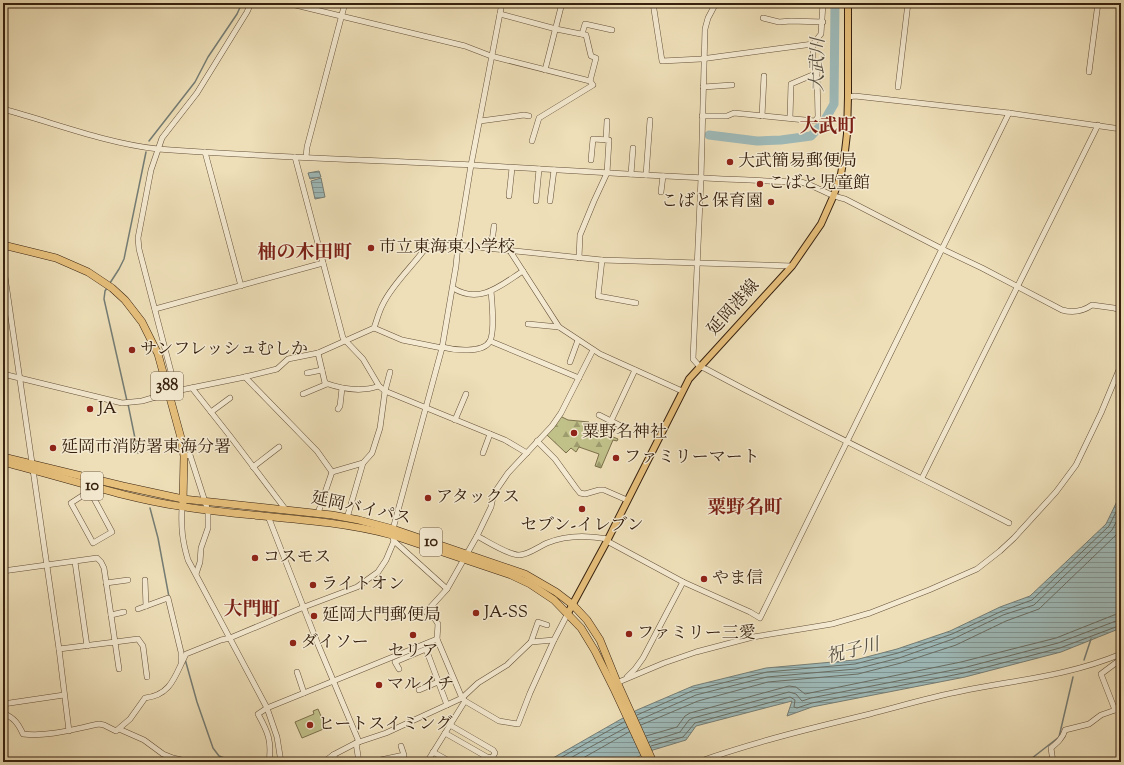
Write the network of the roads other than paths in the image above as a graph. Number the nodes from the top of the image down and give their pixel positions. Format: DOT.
graph roads {
  1 [pos="4,3"];
  2 [pos="251,3"];
  3 [pos="287,3"];
  4 [pos="344,3"];
  5 [pos="502,3"];
  6 [pos="562,3"];
  7 [pos="653,3"];
  8 [pos="716,3"];
  9 [pos="823,3"];
  10 [pos="848,3"];
  11 [pos="908,3"];
  12 [pos="1098,3"];
  13 [pos="3,9"];
  14 [pos="500,14"];
  15 [pos="341,16"];
  16 [pos="763,18"];
  17 [pos="823,22"];
  18 [pos="556,29"];
  19 [pos="612,30"];
  20 [pos="582,34"];
  21 [pos="813,44"];
  22 [pos="491,56"];
  23 [pos="704,58"];
  24 [pos="545,70"];
  25 [pos="1089,72"];
  26 [pos="817,73"];
  27 [pos="764,76"];
  28 [pos="590,81"];
  29 [pos="732,85"];
  30 [pos="898,87"];
  31 [pos="704,88"];
  32 [pos="848,97"];
  33 [pos="3,110"];
  34 [pos="1009,113"];
  35 [pos="529,116"];
  36 [pos="702,116"];
  37 [pos="762,116"];
  38 [pos="790,118"];
  39 [pos="650,120"];
  40 [pos="480,121"];
  41 [pos="607,121"];
  42 [pos="1098,125"];
  43 [pos="1121,129"];
  44 [pos="606,140"];
  45 [pos="532,141"];
  46 [pos="633,148"];
  47 [pos="158,149"];
  48 [pos="205,152"];
  49 [pos="295,157"];
  50 [pos="306,157"];
  51 [pos="591,160"];
  52 [pos="470,165"];
  53 [pos="512,168"];
  54 [pos="539,169"];
  55 [pos="554,170"];
  56 [pos="608,173"];
  57 [pos="632,174"];
  58 [pos="646,175"];
  59 [pos="663,176"];
  60 [pos="701,178"];
  61 [pos="661,192"];
  62 [pos="509,196"];
  63 [pos="833,197"];
  64 [pos="536,201"];
  65 [pos="550,201"];
  66 [pos="494,226"];
  67 [pos="4,245"];
  68 [pos="458,245"];
  69 [pos="491,249"];
  70 [pos="942,249"];
  71 [pos="510,251"];
  72 [pos="579,258"];
  73 [pos="602,260"];
  74 [pos="698,262"];
  75 [pos="3,263"];
  76 [pos="323,263"];
  77 [pos="792,266"];
  78 [pos="523,271"];
  79 [pos="241,286"];
  80 [pos="1017,287"];
  81 [pos="453,288"];
  82 [pos="491,291"];
  83 [pos="636,303"];
  84 [pos="155,309"];
  85 [pos="1121,310"];
  86 [pos="528,324"];
  87 [pos="559,327"];
  88 [pos="374,328"];
  89 [pos="346,340"];
  90 [pos="578,340"];
  91 [pos="490,341"];
  92 [pos="442,348"];
  93 [pos="593,350"];
  94 [pos="318,353"];
  95 [pos="570,362"];
  96 [pos="1121,365"];
  97 [pos="700,367"];
  98 [pos="322,370"];
  99 [pos="636,370"];
  100 [pos="390,372"];
  101 [pos="307,373"];
  102 [pos="3,374"];
  103 [pos="245,377"];
  104 [pos="20,378"];
  105 [pos="579,378"];
  106 [pos="328,384"];
  107 [pos="380,386"];
  108 [pos="192,388"];
  109 [pos="342,388"];
  110 [pos="385,391"];
  111 [pos="682,391"];
  112 [pos="172,392"];
  113 [pos="303,394"];
  114 [pos="466,394"];
  115 [pos="230,398"];
  116 [pos="426,408"];
  117 [pos="338,409"];
  118 [pos="211,412"];
  119 [pos="600,415"];
  120 [pos="456,420"];
  121 [pos="611,421"];
  122 [pos="623,427"];
  123 [pos="490,434"];
  124 [pos="537,441"];
  125 [pos="847,442"];
  126 [pos="279,447"];
  127 [pos="483,453"];
  128 [pos="527,453"];
  129 [pos="184,456"];
  130 [pos="3,457"];
  131 [pos="3,462"];
  132 [pos="363,463"];
  133 [pos="32,467"];
  134 [pos="253,467"];
  135 [pos="332,472"];
  136 [pos="922,478"];
  137 [pos="93,490"];
  138 [pos="627,500"];
  139 [pos="204,502"];
  140 [pos="183,503"];
  141 [pos="286,510"];
  142 [pos="208,511"];
  143 [pos="318,513"];
  144 [pos="268,516"];
  145 [pos="347,518"];
  146 [pos="1009,523"];
  147 [pos="393,535"];
  148 [pos="477,536"];
  149 [pos="607,540"];
  150 [pos="465,557"];
  151 [pos="75,562"];
  152 [pos="47,565"];
  153 [pos="3,571"];
  154 [pos="196,574"];
  155 [pos="128,580"];
  156 [pos="145,580"];
  157 [pos="683,582"];
  158 [pos="106,584"];
  159 [pos="447,589"];
  160 [pos="573,605"];
  161 [pos="146,606"];
  162 [pos="304,607"];
  163 [pos="138,609"];
  164 [pos="124,612"];
  165 [pos="568,613"];
  166 [pos="111,615"];
  167 [pos="547,625"];
  168 [pos="230,638"];
  169 [pos="437,638"];
  170 [pos="554,640"];
  171 [pos="115,642"];
  172 [pos="531,642"];
  173 [pos="87,646"];
  174 [pos="59,649"];
  175 [pos="1121,654"];
  176 [pos="1121,660"];
  177 [pos="181,663"];
  178 [pos="119,669"];
  179 [pos="399,669"];
  180 [pos="297,672"];
  181 [pos="147,676"];
  182 [pos="625,679"];
  183 [pos="334,681"];
  184 [pos="438,682"];
  185 [pos="616,687"];
  186 [pos="419,690"];
  187 [pos="304,693"];
  188 [pos="64,695"];
  189 [pos="463,699"];
  190 [pos="3,704"];
  191 [pos="447,705"];
  192 [pos="267,708"];
  193 [pos="1118,709"];
  194 [pos="3,713"];
  195 [pos="450,725"];
  196 [pos="119,729"];
  197 [pos="69,730"];
  198 [pos="444,733"];
  199 [pos="357,742"];
  200 [pos="401,746"];
  201 [pos="433,752"];
  202 [pos="333,754"];
  203 [pos="190,762"];
  204 [pos="269,762"];
  205 [pos="281,762"];
  206 [pos="324,762"];
  207 [pos="337,762"];
  208 [pos="359,762"];
  209 [pos="371,762"];
  210 [pos="427,762"];
  211 [pos="451,762"];
  212 [pos="648,762"];
  213 [pos="654,762"];
  214 [pos="698,762"];
  215 [pos="1053,762"];
  1 -- 13 [label="street"];
  2 -- 47 [label="street"];
  3 -- 15 [label="street"];
  4 -- 15 [label="street"];
  5 -- 14 [label="street"];
  6 -- 18 [label="street"];
  7 -- 23 [label="street"];
  8 -- 23 [label="street"];
  9 -- 17 [label="street"];
  10 -- 32 [label="main road, 延岡港線"];
  11 -- 30 [label="street"];
  12 -- 25 [label="street"];
  14 -- 18 [label="street"];
  14 -- 22 [label="street"];
  15 -- 22 [label="street"];
  15 -- 50 [label="street"];
  16 -- 17 [label="street"];
  17 -- 21 [label="street"];
  18 -- 20 [label="street"];
  18 -- 24 [label="street"];
  19 -- 20 [label="street"];
  20 -- 28 [label="street"];
  21 -- 23 [label="street"];
  21 -- 26 [label="street"];
  22 -- 24 [label="street"];
  22 -- 40 [label="street"];
  23 -- 31 [label="street"];
  24 -- 28 [label="street"];
  26 -- 38 [label="street"];
  26 -- 38 [label="street"];
  27 -- 37 [label="street"];
  28 -- 45 [label="street"];
  29 -- 31 [label="street"];
  31 -- 36 [label="street"];
  32 -- 34 [label="street"];
  32 -- 63 [label="main road, 延岡港線"];
  33 -- 47 [label="street"];
  34 -- 42 [label="street"];
  34 -- 70 [label="street"];
  35 -- 40 [label="street"];
  36 -- 37 [label="street"];
  36 -- 60 [label="street"];
  37 -- 38 [label="street"];
  39 -- 58 [label="street"];
  40 -- 52 [label="street"];
  41 -- 44 [label="street"];
  42 -- 43 [label="street"];
  42 -- 80 [label="street"];
  44 -- 51 [label="street"];
  44 -- 56 [label="street"];
  46 -- 57 [label="street"];
  47 -- 48 [label="street"];
  47 -- 84 [label="street"];
  48 -- 49 [label="street"];
  48 -- 79 [label="street"];
  49 -- 50 [label="street"];
  49 -- 76 [label="street"];
  50 -- 52 [label="street"];
  52 -- 53 [label="street"];
  52 -- 68 [label="street"];
  53 -- 54 [label="street"];
  53 -- 62 [label="street"];
  54 -- 55 [label="street"];
  54 -- 64 [label="street"];
  55 -- 56 [label="street"];
  55 -- 65 [label="street"];
  56 -- 57 [label="street"];
  56 -- 72 [label="street"];
  57 -- 58 [label="street"];
  58 -- 59 [label="street"];
  59 -- 60 [label="street"];
  59 -- 61 [label="street"];
  60 -- 63 [label="street"];
  60 -- 74 [label="street"];
  63 -- 70 [label="street"];
  63 -- 77 [label="main road, 延岡港線"];
  66 -- 69 [label="street"];
  67 -- 112 [label="highway, 388"];
  68 -- 69 [label="street"];
  68 -- 81 [label="street"];
  68 -- 88 [label="street"];
  69 -- 71 [label="street"];
  70 -- 80 [label="street"];
  70 -- 125 [label="street"];
  71 -- 72 [label="street"];
  71 -- 78 [label="street"];
  72 -- 73 [label="street"];
  73 -- 74 [label="street"];
  73 -- 83 [label="street"];
  74 -- 77 [label="street"];
  74 -- 97 [label="street"];
  75 -- 104 [label="street"];
  76 -- 79 [label="street"];
  76 -- 89 [label="street"];
  77 -- 97 [label="main road, 延岡港線"];
  78 -- 82 [label="street"];
  78 -- 87 [label="street"];
  79 -- 84 [label="street"];
  80 -- 85 [label="street"];
  80 -- 136 [label="street"];
  81 -- 82 [label="street"];
  81 -- 92 [label="street"];
  82 -- 91 [label="street"];
  84 -- 112 [label="street"];
  86 -- 87 [label="street"];
  87 -- 90 [label="street"];
  88 -- 89 [label="street"];
  88 -- 92 [label="street"];
  89 -- 94 [label="street"];
  89 -- 107 [label="street"];
  90 -- 93 [label="street"];
  90 -- 95 [label="street"];
  91 -- 92 [label="street"];
  91 -- 105 [label="street"];
  92 -- 116 [label="street"];
  93 -- 99 [label="street"];
  93 -- 105 [label="street"];
  94 -- 98 [label="street"];
  94 -- 103 [label="street"];
  96 -- 182 [label="street"];
  97 -- 111 [label="main road, 延岡港線"];
  97 -- 125 [label="street"];
  98 -- 101 [label="street"];
  98 -- 106 [label="street"];
  99 -- 111 [label="street"];
  99 -- 121 [label="street"];
  100 -- 110 [label="street"];
  102 -- 104 [label="street"];
  103 -- 108 [label="street"];
  103 -- 135 [label="street"];
  104 -- 112 [label="street"];
  104 -- 133 [label="street"];
  105 -- 124 [label="street"];
  106 -- 109 [label="street"];
  106 -- 113 [label="street"];
  107 -- 109 [label="street"];
  107 -- 110 [label="street"];
  108 -- 112 [label="street"];
  108 -- 118 [label="street"];
  109 -- 117 [label="street"];
  110 -- 116 [label="street"];
  110 -- 132 [label="street"];
  111 -- 138 [label="main road, 延岡港線"];
  112 -- 129 [label="highway, 388"];
  114 -- 120 [label="street"];
  115 -- 118 [label="street"];
  116 -- 120 [label="street"];
  116 -- 147 [label="street"];
  118 -- 134 [label="street"];
  119 -- 121 [label="street"];
  120 -- 123 [label="street"];
  121 -- 122 [label="street"];
  123 -- 127 [label="street"];
  123 -- 128 [label="street"];
  124 -- 128 [label="street"];
  124 -- 138 [label="street"];
  125 -- 136 [label="street"];
  125 -- 157 [label="street"];
  126 -- 134 [label="street"];
  128 -- 148 [label="street"];
  129 -- 139 [label="street"];
  129 -- 140 [label="highway, 388"];
  130 -- 133 [label="highway, 延岡バイパス / 10"];
  131 -- 133 [label="highway, 延岡バイパス / 10"];
  132 -- 135 [label="street"];
  132 -- 145 [label="street"];
  133 -- 137 [label="highway, 延岡バイパス / 10"];
  133 -- 140 [label="highway, 延岡バイパス / 10"];
  133 -- 152 [label="street"];
  134 -- 141 [label="street"];
  135 -- 143 [label="street"];
  136 -- 146 [label="street"];
  137 -- 137 [label="street"];
  137 -- 140 [label="highway, 延岡バイパス / 10"];
  138 -- 149 [label="main road, 延岡港線"];
  139 -- 140 [label="highway, 延岡バイパス / 10"];
  139 -- 141 [label="highway, 延岡バイパス / 10"];
  139 -- 142 [label="street"];
  140 -- 142 [label="highway, 延岡バイパス / 10"];
  140 -- 154 [label="street"];
  141 -- 143 [label="highway, 延岡バイパス / 10"];
  142 -- 144 [label="highway, 延岡バイパス / 10"];
  142 -- 154 [label="street"];
  143 -- 145 [label="highway, 延岡バイパス / 10"];
  144 -- 147 [label="highway, 延岡バイパス / 10"];
  144 -- 162 [label="street"];
  145 -- 147 [label="highway, 延岡バイパス / 10"];
  147 -- 150 [label="highway, 延岡バイパス / 10"];
  147 -- 159 [label="street"];
  147 -- 162 [label="street"];
  148 -- 149 [label="street"];
  148 -- 150 [label="street"];
  149 -- 157 [label="street"];
  149 -- 160 [label="main road, 延岡港線"];
  150 -- 159 [label="street"];
  150 -- 160 [label="highway, 延岡バイパス / 10"];
  150 -- 165 [label="highway, 延岡バイパス / 10"];
  151 -- 152 [label="street"];
  151 -- 158 [label="street"];
  151 -- 173 [label="street"];
  152 -- 153 [label="street"];
  152 -- 174 [label="street"];
  154 -- 168 [label="street"];
  155 -- 158 [label="street"];
  156 -- 161 [label="street"];
  157 -- 182 [label="street"];
  158 -- 166 [label="street"];
  159 -- 169 [label="street"];
  160 -- 165 [label="main road, 延岡港線"];
  160 -- 185 [label="highway, 延岡バイパス / 10"];
  161 -- 163 [label="street"];
  161 -- 177 [label="street"];
  162 -- 168 [label="street"];
  162 -- 183 [label="street"];
  164 -- 166 [label="street"];
  165 -- 170 [label="street"];
  165 -- 185 [label="highway, 延岡バイパス / 10"];
  166 -- 171 [label="street"];
  167 -- 172 [label="street"];
  168 -- 177 [label="street"];
  168 -- 192 [label="street"];
  169 -- 183 [label="street"];
  169 -- 189 [label="street"];
  170 -- 172 [label="street"];
  170 -- 189 [label="street"];
  171 -- 173 [label="street"];
  171 -- 178 [label="street"];
  171 -- 181 [label="street"];
  172 -- 189 [label="street"];
  173 -- 174 [label="street"];
  174 -- 188 [label="street"];
  175 -- 214 [label="street"];
  176 -- 193 [label="street"];
  177 -- 196 [label="street"];
  179 -- 184 [label="street"];
  180 -- 187 [label="street"];
  182 -- 185 [label="street"];
  183 -- 187 [label="street"];
  183 -- 199 [label="street"];
  184 -- 186 [label="street"];
  184 -- 191 [label="street"];
  185 -- 212 [label="highway, 延岡バイパス / 10"];
  185 -- 213 [label="highway, 延岡バイパス / 10"];
  187 -- 192 [label="street"];
  188 -- 190 [label="street"];
  188 -- 197 [label="street"];
  189 -- 191 [label="street"];
  189 -- 195 [label="street"];
  191 -- 199 [label="street"];
  192 -- 204 [label="street"];
  192 -- 205 [label="street"];
  193 -- 215 [label="street"];
  194 -- 197 [label="street"];
  195 -- 198 [label="street"];
  195 -- 198 [label="street"];
  196 -- 197 [label="street"];
  196 -- 203 [label="street"];
  198 -- 201 [label="street"];
  199 -- 202 [label="street"];
  199 -- 208 [label="street"];
  200 -- 209 [label="street"];
  201 -- 210 [label="street"];
  201 -- 211 [label="street"];
  202 -- 206 [label="street"];
  202 -- 207 [label="street"];
}
